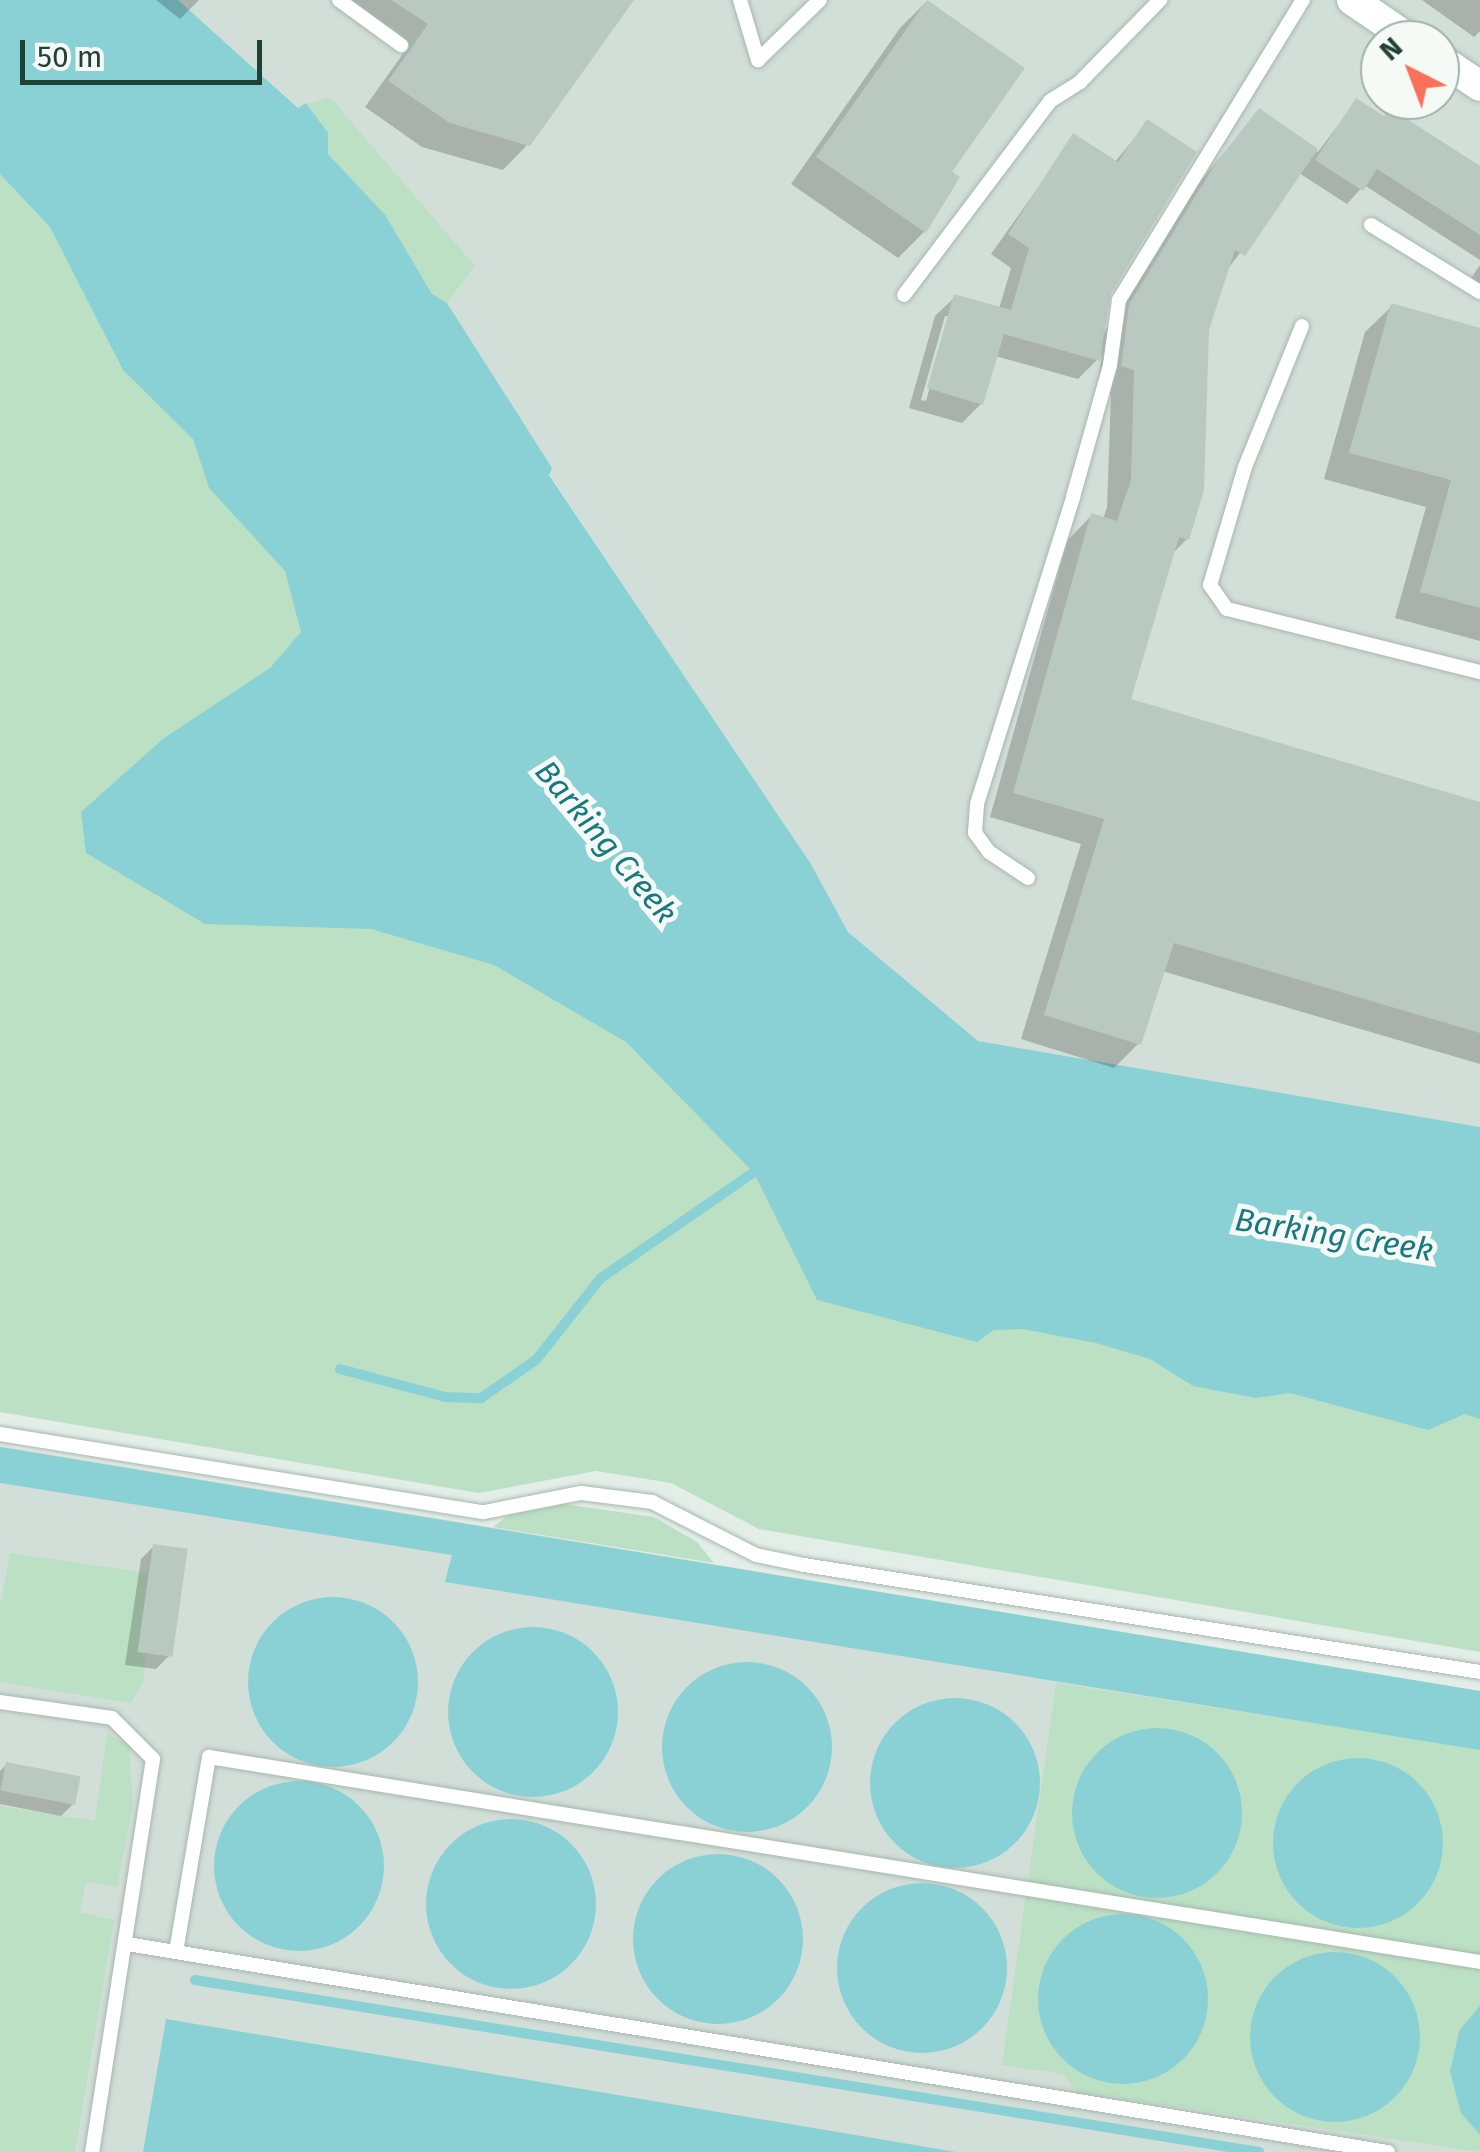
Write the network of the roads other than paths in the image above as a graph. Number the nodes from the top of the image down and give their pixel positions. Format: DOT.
graph roads {
  1 [pos="339,0"];
  2 [pos="740,0"];
  3 [pos="820,0"];
  4 [pos="1160,0"];
  5 [pos="1303,0"];
  6 [pos="1352,0"];
  7 [pos="1382,20"];
  8 [pos="401,45"];
  9 [pos="1372,224"];
  10 [pos="1480,292"];
  11 [pos="904,295"];
  12 [pos="1302,326"];
  13 [pos="1480,672"];
  14 [pos="1028,878"];
  15 [pos="0,1434"];
  16 [pos="1480,1672"];
  17 [pos="0,1702"];
  18 [pos="127,1944"];
  19 [pos="176,1952"];
  20 [pos="1480,1962"];
  21 [pos="92,2152"];
  22 [pos="1388,2152"];
  1 -- 8 [label="lane"];
  2 -- 3 [label="lane"];
  4 -- 11 [label="lane"];
  5 -- 14 [label="lane"];
  6 -- 7 [label="street"];
  9 -- 10 [label="lane"];
  12 -- 13 [label="lane"];
  15 -- 16 [label="lane"];
  17 -- 18 [label="lane"];
  18 -- 19 [label="lane"];
  18 -- 21 [label="lane"];
  19 -- 20 [label="lane"];
  19 -- 22 [label="lane"];
}
